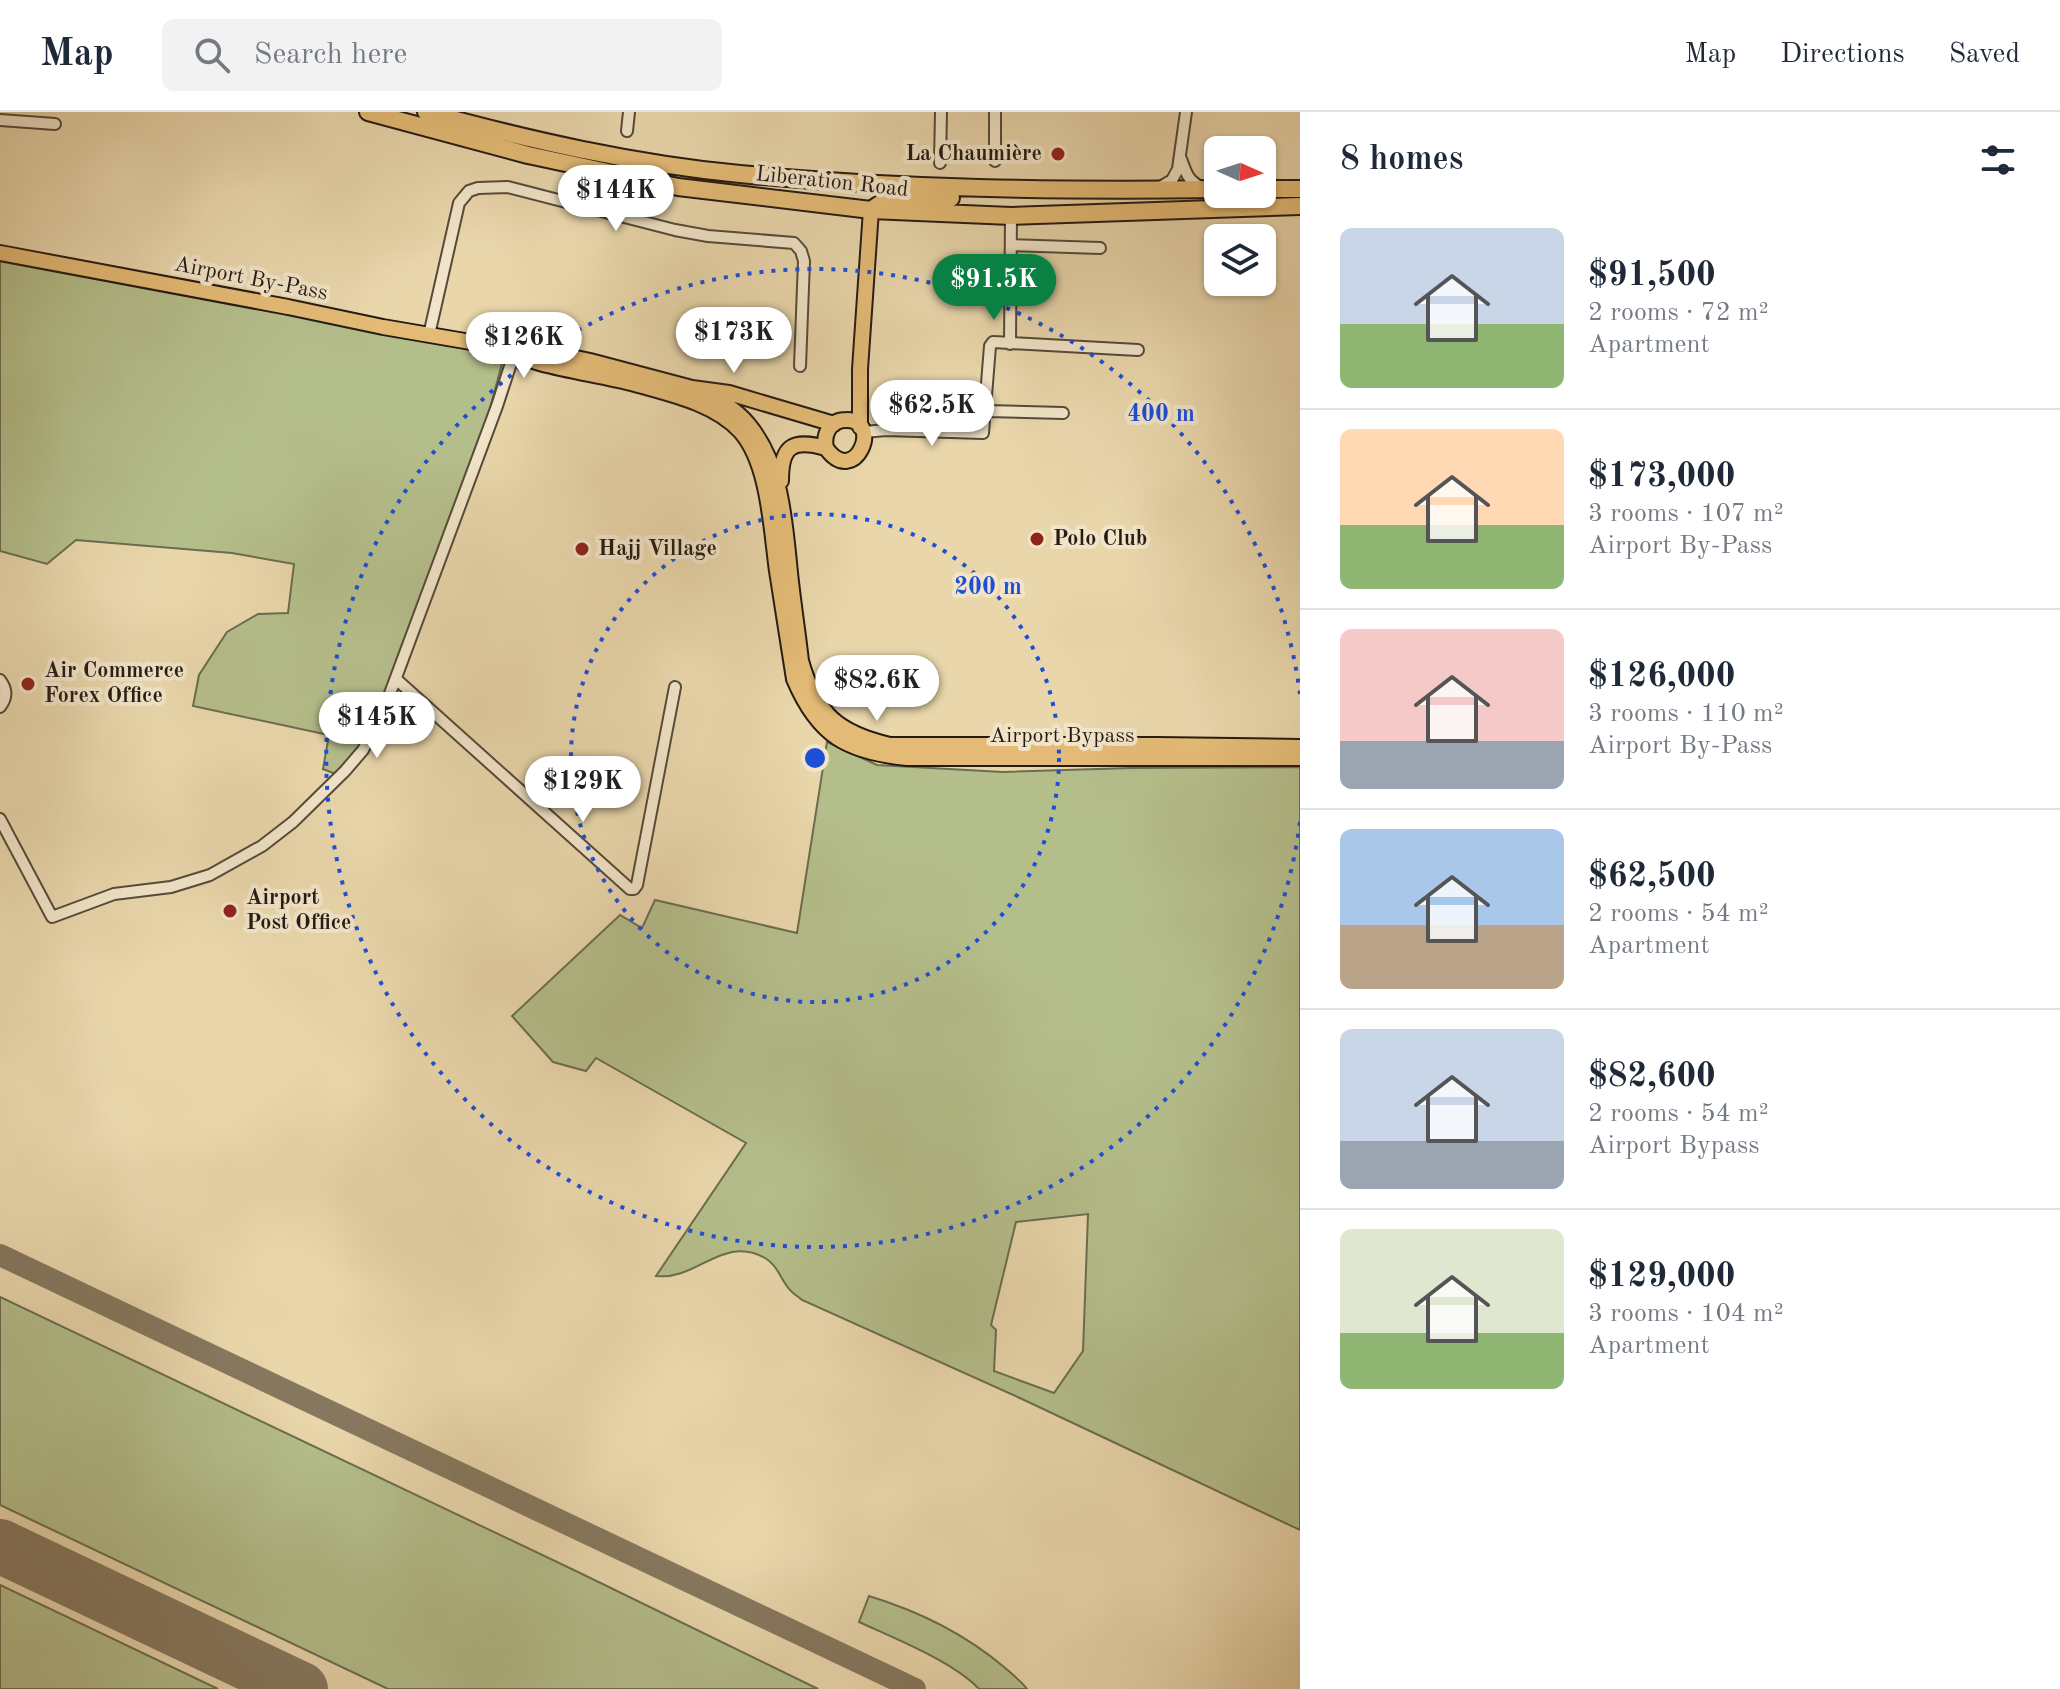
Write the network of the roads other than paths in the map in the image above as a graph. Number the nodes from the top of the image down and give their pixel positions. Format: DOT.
graph roads {
  1 [pos="368,112"];
  2 [pos="426,112"];
  3 [pos="629,112"];
  4 [pos="941,112"];
  5 [pos="995,112"];
  6 [pos="1186,112"];
  7 [pos="0,120"];
  8 [pos="55,124"];
  9 [pos="627,131"];
  10 [pos="1180,157"];
  11 [pos="995,161"];
  12 [pos="940,163"];
  13 [pos="1204,186"];
  14 [pos="987,189"];
  15 [pos="1276,189"];
  16 [pos="1300,189"];
  17 [pos="1155,190"];
  18 [pos="1204,190"];
  19 [pos="1300,206"];
  20 [pos="871,210"];
  21 [pos="1011,216"];
  22 [pos="1011,245"];
  23 [pos="1100,248"];
  24 [pos="0,253"];
  25 [pos="429,335"];
  26 [pos="1010,344"];
  27 [pos="1138,350"];
  28 [pos="515,351"];
  29 [pos="800,366"];
  30 [pos="860,369"];
  31 [pos="689,394"];
  32 [pos="986,411"];
  33 [pos="1063,413"];
  34 [pos="839,422"];
  35 [pos="862,429"];
  36 [pos="826,448"];
  37 [pos="781,495"];
  38 [pos="396,679"];
  39 [pos="0,680"];
  40 [pos="675,687"];
  41 [pos="0,707"];
  42 [pos="1300,747"];
  43 [pos="1300,758"];
  44 [pos="0,819"];
  1 -- 20 [label="highway, Liberation Road"];
  2 -- 14 [label="highway, Liberation Road"];
  3 -- 9 [label="street"];
  4 -- 12 [label="street"];
  5 -- 11 [label="street"];
  6 -- 10 [label="street"];
  7 -- 8 [label="street"];
  10 -- 13 [label="street"];
  10 -- 17 [label="street"];
  14 -- 17 [label="highway, Liberation Road"];
  14 -- 20 [label="highway"];
  15 -- 16 [label="highway"];
  17 -- 18 [label="highway, Liberation Road"];
  19 -- 21 [label="highway, Liberation Road"];
  20 -- 21 [label="highway, Liberation Road"];
  20 -- 30 [label="main road"];
  21 -- 22 [label="street"];
  22 -- 23 [label="street"];
  22 -- 26 [label="street"];
  24 -- 25 [label="main road, Airport By-Pass"];
  25 -- 28 [label="main road, Airport By-Pass"];
  25 -- 29 [label="street"];
  26 -- 27 [label="street"];
  26 -- 32 [label="street"];
  28 -- 31 [label="main road, Airport By-Pass"];
  28 -- 38 [label="street"];
  30 -- 34 [label="main road"];
  30 -- 35 [label="main road"];
  31 -- 34 [label="main road, Airport By-Pass"];
  31 -- 37 [label="main road, Airport Bypass"];
  31 -- 43 [label="main road, Airport Bypass"];
  32 -- 33 [label="street"];
  32 -- 35 [label="street"];
  34 -- 35 [label="main road"];
  34 -- 36 [label="main road"];
  35 -- 36 [label="main road"];
  36 -- 37 [label="main road"];
  37 -- 42 [label="main road, Airport Bypass"];
  38 -- 40 [label="street"];
  38 -- 44 [label="street"];
  39 -- 41 [label="street"];
}
